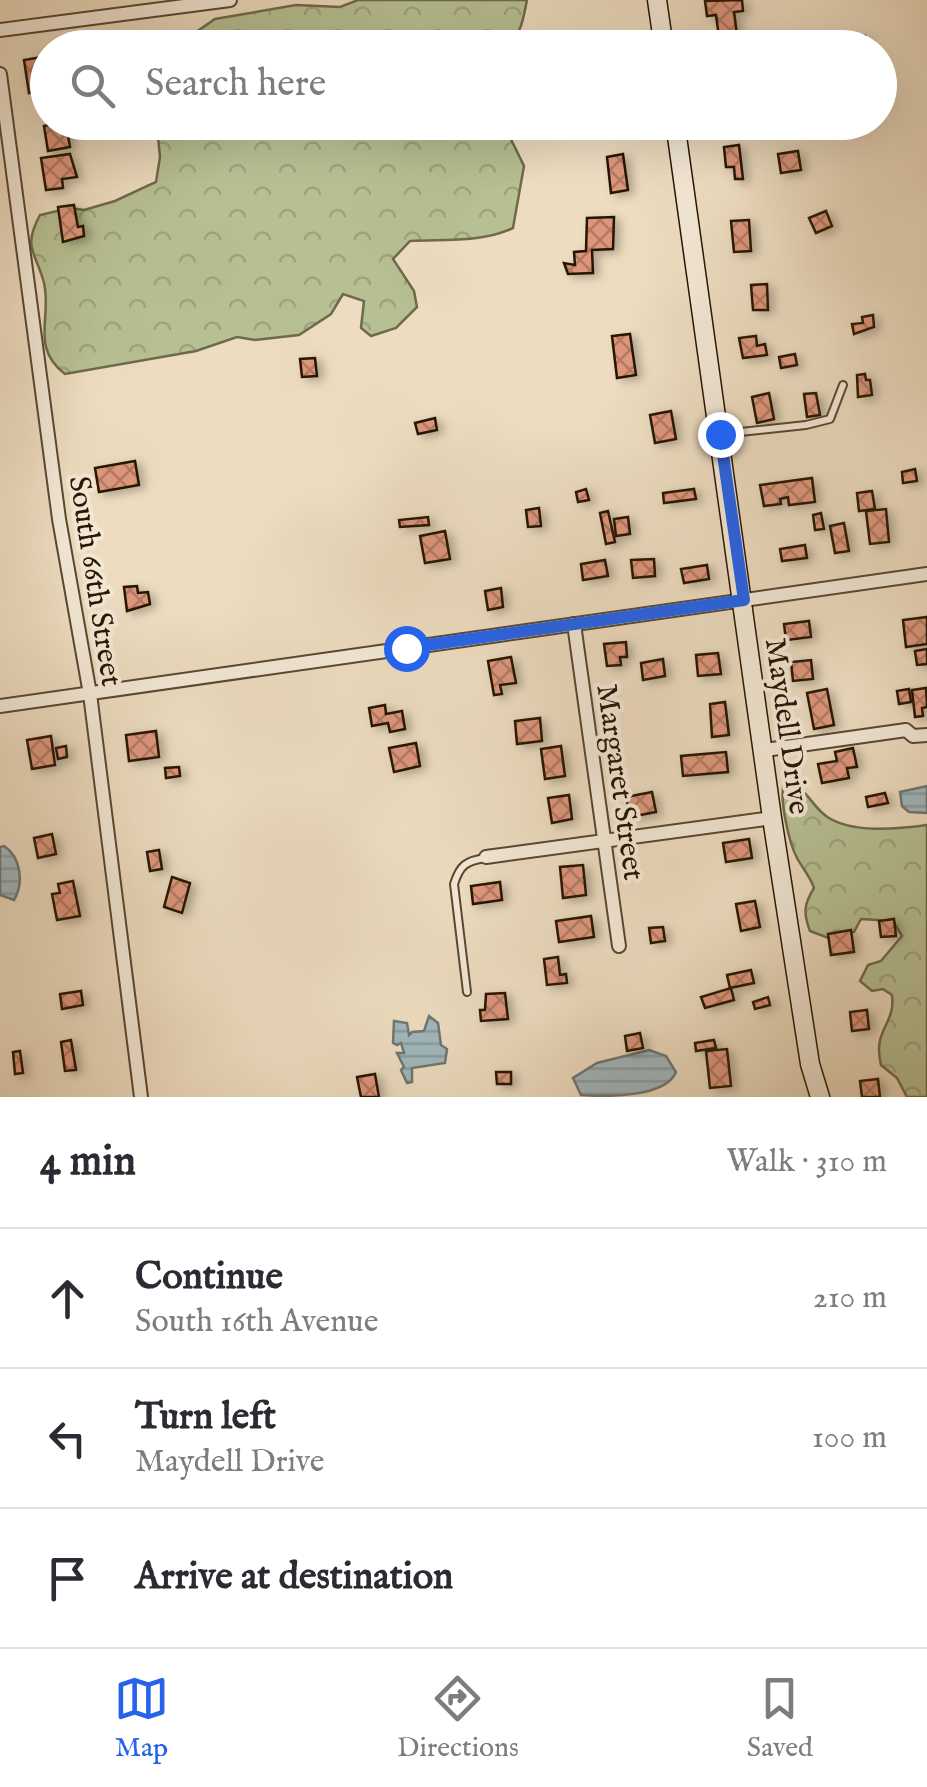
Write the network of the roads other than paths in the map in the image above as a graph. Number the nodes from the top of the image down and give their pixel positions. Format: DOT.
graph roads {
  1 [pos="230,0"];
  2 [pos="657,0"];
  3 [pos="0,30"];
  4 [pos="661,30"];
  5 [pos="0,74"];
  6 [pos="678,140"];
  7 [pos="843,384"];
  8 [pos="720,434"];
  9 [pos="927,574"];
  10 [pos="744,600"];
  11 [pos="574,624"];
  12 [pos="90,694"];
  13 [pos="0,706"];
  14 [pos="927,735"];
  15 [pos="765,750"];
  16 [pos="772,818"];
  17 [pos="605,839"];
  18 [pos="486,858"];
  19 [pos="619,946"];
  20 [pos="467,992"];
  21 [pos="141,1097"];
  22 [pos="820,1097"];
  1 -- 3 [label="street"];
  2 -- 4 [label="street"];
  5 -- 12 [label="street, South 66th Street"];
  6 -- 8 [label="street, Maydell Drive"];
  7 -- 8 [label="lane"];
  8 -- 10 [label="street, Maydell Drive"];
  9 -- 10 [label="street"];
  10 -- 11 [label="street"];
  10 -- 15 [label="street, Maydell Drive"];
  11 -- 12 [label="street"];
  11 -- 17 [label="street, Margaret Street"];
  12 -- 13 [label="street"];
  12 -- 21 [label="street, South 66th Street"];
  14 -- 15 [label="street"];
  15 -- 16 [label="street, Maydell Drive"];
  16 -- 17 [label="street"];
  16 -- 22 [label="street, Maydell Drive"];
  17 -- 18 [label="street"];
  17 -- 19 [label="street, Margaret Street"];
  18 -- 20 [label="lane"];
}
